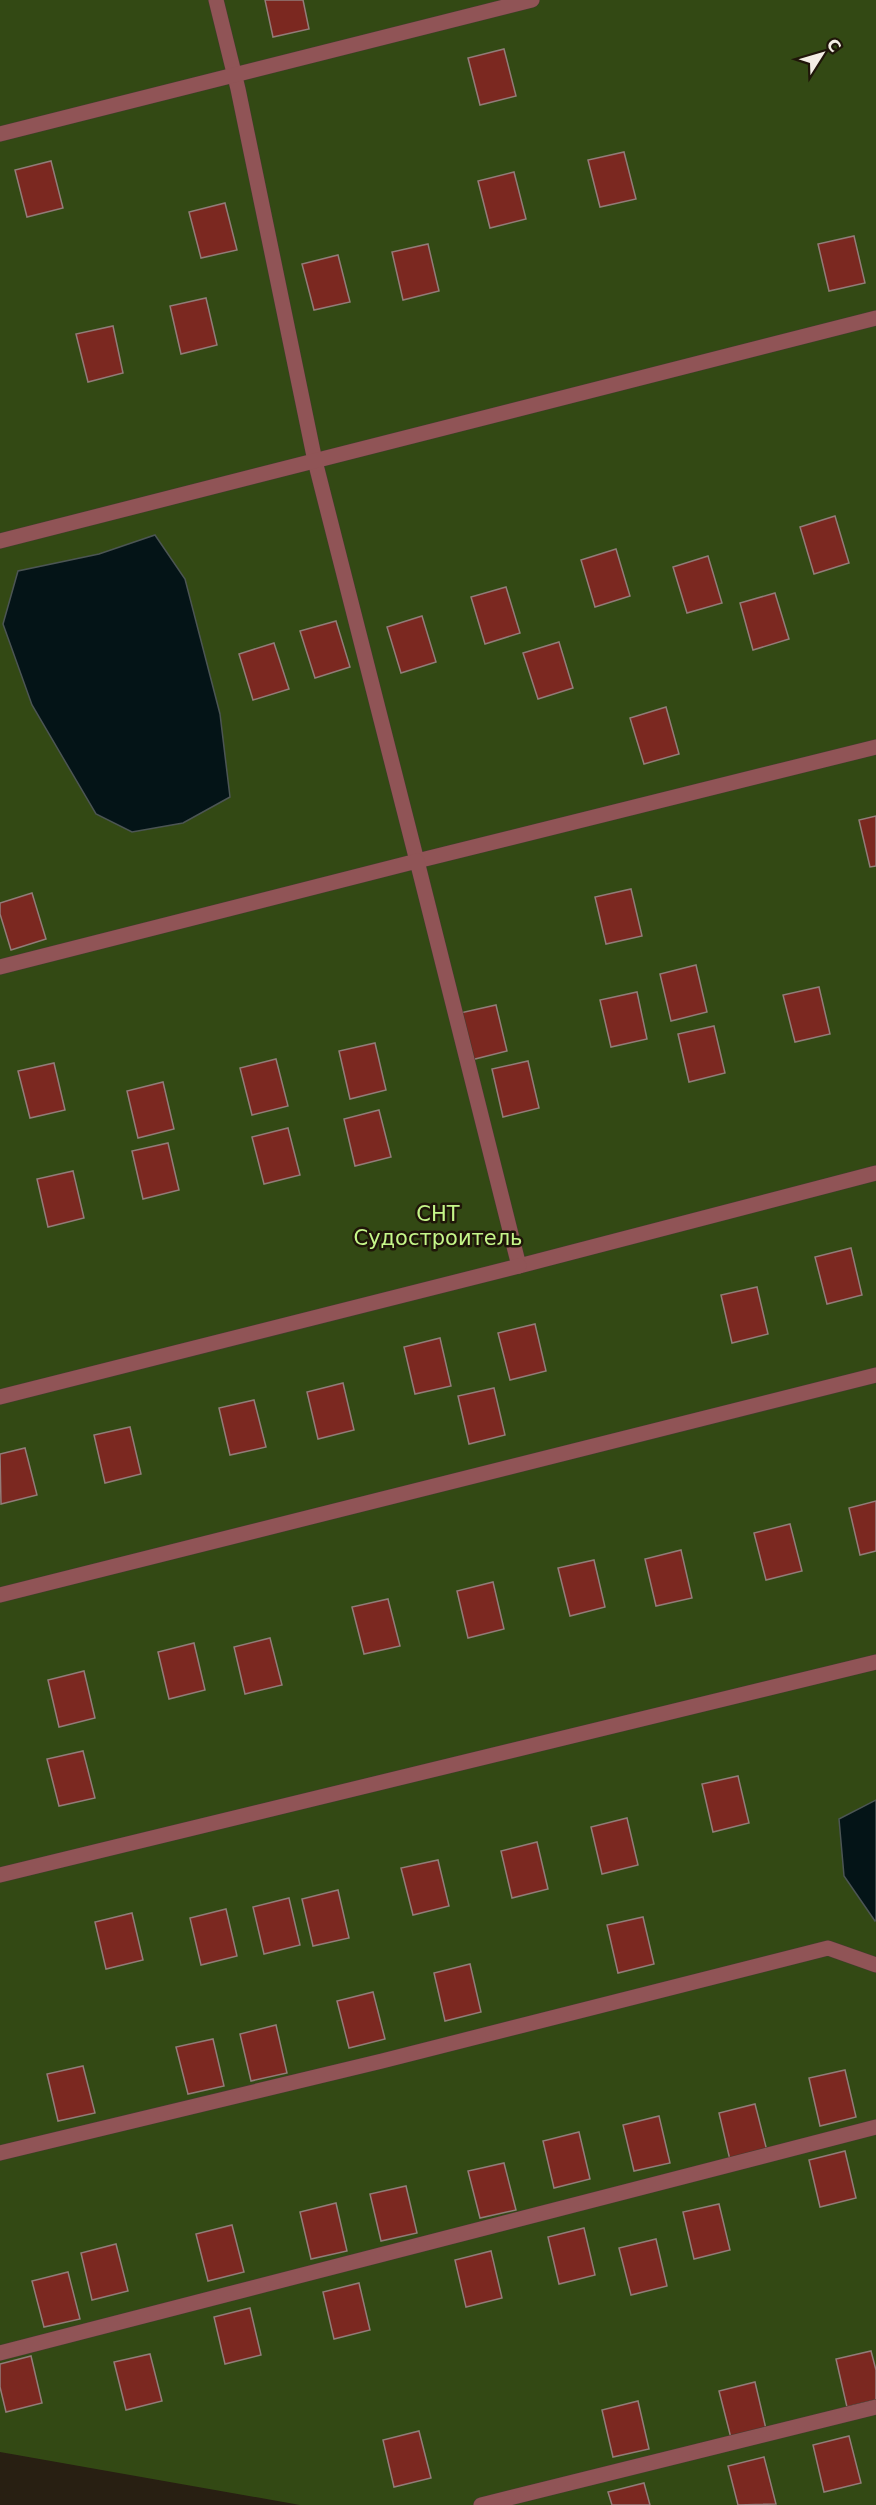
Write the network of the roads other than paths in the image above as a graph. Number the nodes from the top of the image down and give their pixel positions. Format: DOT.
graph roads {
  1 [pos="216,0"];
  2 [pos="532,0"];
  3 [pos="235,75"];
  4 [pos="0,134"];
  5 [pos="876,318"];
  6 [pos="315,461"];
  7 [pos="0,541"];
  8 [pos="876,747"];
  9 [pos="417,861"];
  10 [pos="0,967"];
  11 [pos="876,1173"];
  12 [pos="519,1266"];
  13 [pos="876,1375"];
  14 [pos="0,1397"];
  15 [pos="0,1596"];
  16 [pos="876,1662"];
  17 [pos="0,1875"];
  18 [pos="876,1965"];
  19 [pos="876,2127"];
  20 [pos="0,2153"];
  21 [pos="0,2353"];
  22 [pos="876,2407"];
  23 [pos="481,2505"];
  1 -- 3 [label="street"];
  2 -- 3 [label="street"];
  3 -- 4 [label="street"];
  3 -- 6 [label="street"];
  5 -- 6 [label="street"];
  6 -- 7 [label="street"];
  6 -- 9 [label="street"];
  8 -- 9 [label="street"];
  9 -- 10 [label="street"];
  9 -- 12 [label="street"];
  11 -- 12 [label="street"];
  12 -- 14 [label="street"];
  13 -- 15 [label="street"];
  16 -- 17 [label="street"];
  18 -- 20 [label="street"];
  19 -- 21 [label="street"];
  22 -- 23 [label="street"];
}
